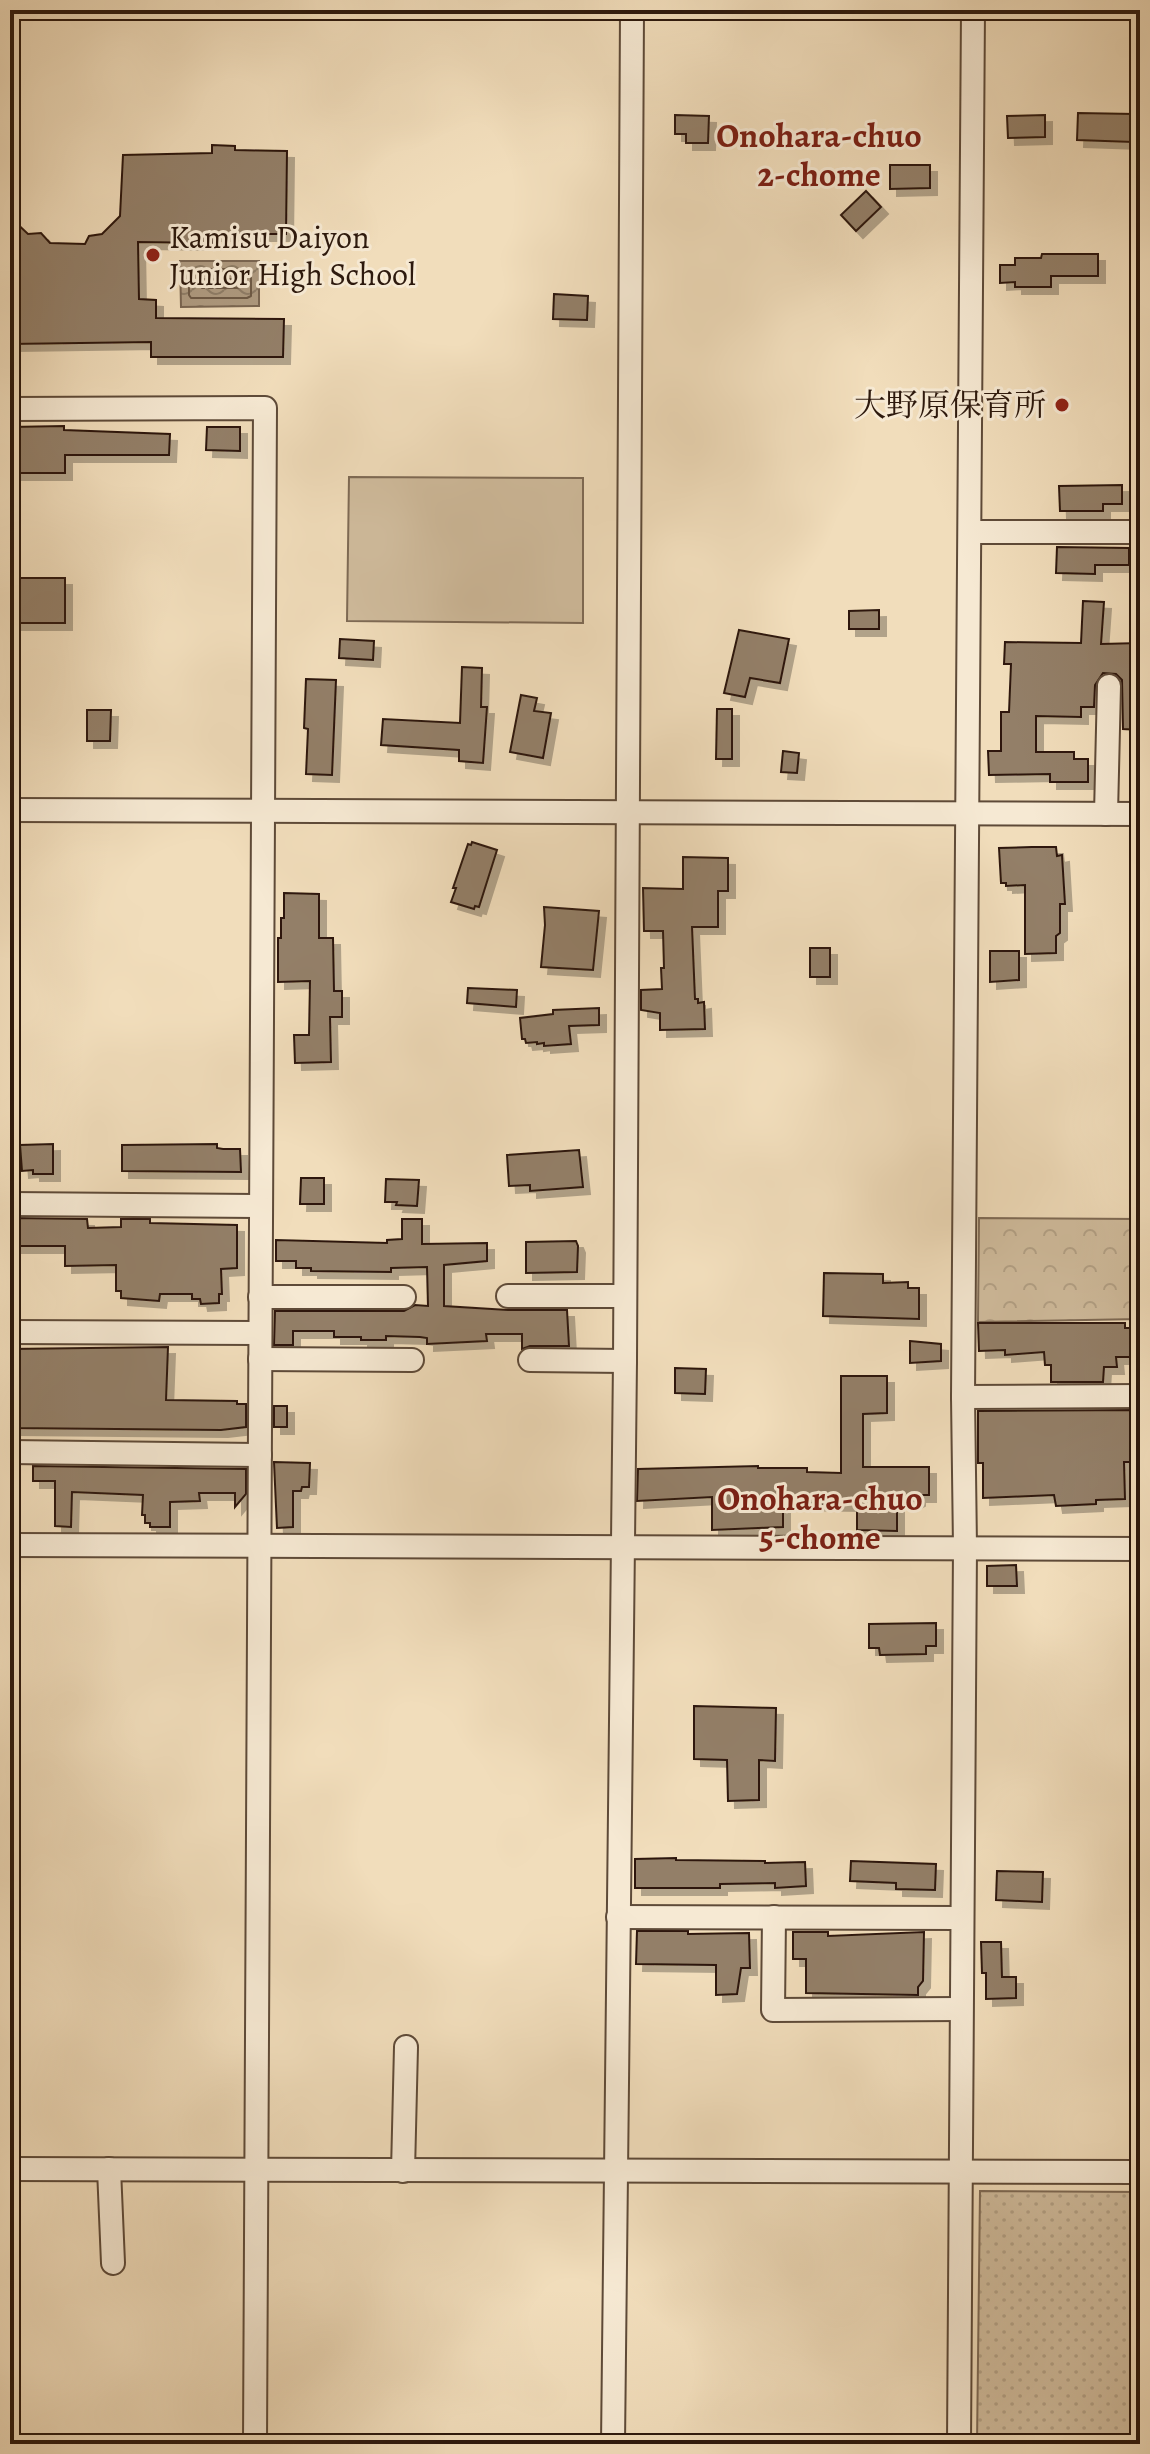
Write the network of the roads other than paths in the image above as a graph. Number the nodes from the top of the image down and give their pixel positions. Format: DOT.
graph roads {
  1 [pos="632,10"];
  2 [pos="973,10"];
  3 [pos="10,409"];
  4 [pos="970,532"];
  5 [pos="1140,532"];
  6 [pos="1109,686"];
  7 [pos="10,810"];
  8 [pos="626,811"];
  9 [pos="263,812"];
  10 [pos="968,813"];
  11 [pos="1106,814"];
  12 [pos="1140,814"];
  13 [pos="10,1204"];
  14 [pos="260,1206"];
  15 [pos="508,1296"];
  16 [pos="624,1296"];
  17 [pos="260,1297"];
  18 [pos="404,1297"];
  19 [pos="10,1332"];
  20 [pos="260,1333"];
  21 [pos="260,1359"];
  22 [pos="412,1360"];
  23 [pos="530,1360"];
  24 [pos="625,1361"];
  25 [pos="1140,1396"];
  26 [pos="963,1397"];
  27 [pos="10,1452"];
  28 [pos="260,1455"];
  29 [pos="260,1544"];
  30 [pos="10,1545"];
  31 [pos="965,1547"];
  32 [pos="622,1548"];
  33 [pos="1140,1549"];
  34 [pos="618,1917"];
  35 [pos="774,1917"];
  36 [pos="961,1918"];
  37 [pos="961,2009"];
  38 [pos="406,2047"];
  39 [pos="10,2169"];
  40 [pos="109,2169"];
  41 [pos="256,2170"];
  42 [pos="403,2171"];
  43 [pos="615,2171"];
  44 [pos="1140,2172"];
  45 [pos="960,2173"];
  46 [pos="113,2263"];
  47 [pos="255,2444"];
  48 [pos="613,2444"];
  49 [pos="959,2444"];
  1 -- 8 [label="street"];
  2 -- 4 [label="street"];
  3 -- 9 [label="street"];
  4 -- 5 [label="street"];
  4 -- 10 [label="street"];
  6 -- 11 [label="street"];
  7 -- 9 [label="street"];
  8 -- 9 [label="street"];
  8 -- 10 [label="street"];
  8 -- 16 [label="street"];
  9 -- 14 [label="street"];
  10 -- 11 [label="street"];
  10 -- 26 [label="street"];
  11 -- 12 [label="street"];
  13 -- 14 [label="street"];
  14 -- 17 [label="street"];
  15 -- 16 [label="street"];
  16 -- 24 [label="street"];
  17 -- 18 [label="street"];
  17 -- 20 [label="street"];
  19 -- 20 [label="street"];
  20 -- 21 [label="street"];
  21 -- 22 [label="street"];
  21 -- 28 [label="street"];
  23 -- 24 [label="street"];
  24 -- 32 [label="street"];
  25 -- 26 [label="street"];
  26 -- 31 [label="street"];
  27 -- 28 [label="street"];
  28 -- 29 [label="street"];
  29 -- 30 [label="street"];
  29 -- 32 [label="street"];
  29 -- 41 [label="street"];
  31 -- 32 [label="street"];
  31 -- 33 [label="street"];
  31 -- 36 [label="street"];
  32 -- 34 [label="street"];
  34 -- 35 [label="street"];
  34 -- 43 [label="street"];
  35 -- 36 [label="street"];
  35 -- 37 [label="street"];
  36 -- 37 [label="street"];
  37 -- 45 [label="street"];
  38 -- 42 [label="street"];
  39 -- 40 [label="street"];
  40 -- 41 [label="street"];
  40 -- 46 [label="street"];
  41 -- 42 [label="street"];
  41 -- 47 [label="street"];
  42 -- 43 [label="street"];
  43 -- 45 [label="street"];
  43 -- 48 [label="street"];
  44 -- 45 [label="street"];
  45 -- 49 [label="street"];
}
